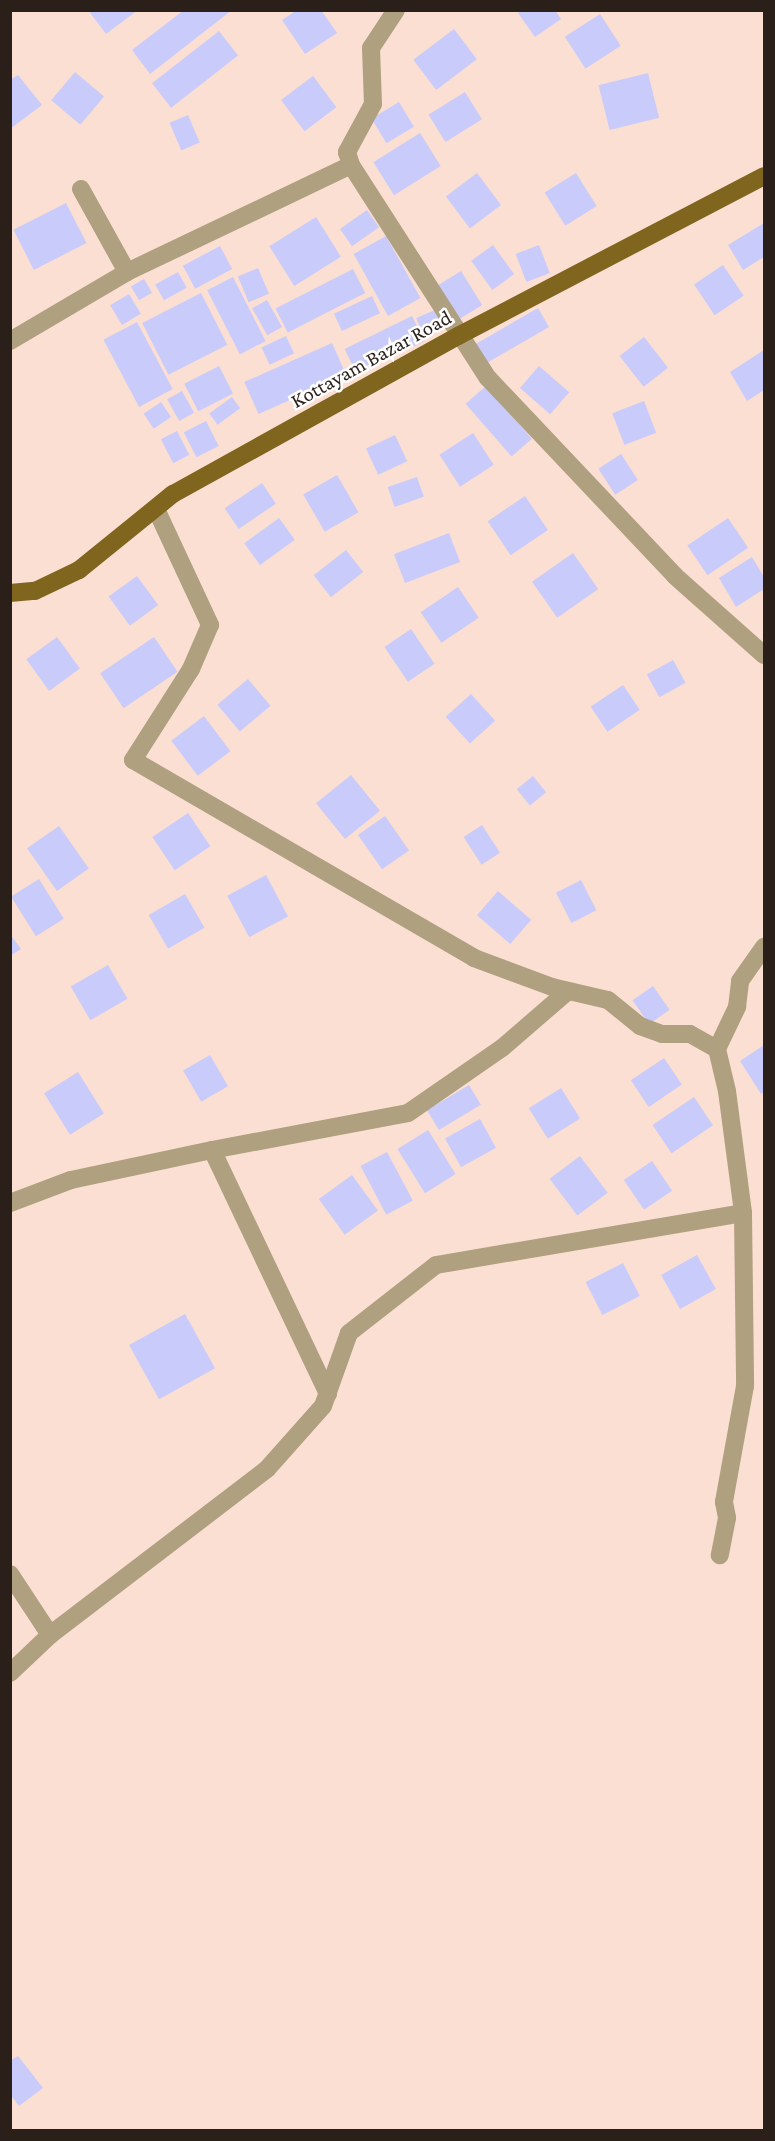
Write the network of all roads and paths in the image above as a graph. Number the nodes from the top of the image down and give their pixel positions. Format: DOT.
graph roads {
  1 [pos="396,10"];
  2 [pos="351,165"];
  3 [pos="765,176"];
  4 [pos="81,189"];
  5 [pos="127,272"];
  6 [pos="458,336"];
  7 [pos="10,340"];
  8 [pos="156,509"];
  9 [pos="10,593"];
  10 [pos="765,655"];
  11 [pos="765,947"];
  12 [pos="568,991"];
  13 [pos="717,1049"];
  14 [pos="212,1150"];
  15 [pos="10,1203"];
  16 [pos="742,1213"];
  17 [pos="328,1394"];
  18 [pos="720,1555"];
  19 [pos="10,1574"];
  20 [pos="50,1635"];
  21 [pos="10,1673"];
  1 -- 2 [label="street"];
  2 -- 5 [label="street"];
  2 -- 6 [label="street"];
  3 -- 6 [label="main road, Kottayam Bazar Road"];
  4 -- 5 [label="street"];
  5 -- 7 [label="street"];
  6 -- 8 [label="main road, Kottayam Bazar Road"];
  6 -- 10 [label="street"];
  8 -- 9 [label="main road, Kottayam Bazar Road"];
  8 -- 12 [label="street"];
  11 -- 13 [label="street"];
  12 -- 13 [label="street"];
  12 -- 14 [label="street"];
  13 -- 16 [label="street"];
  14 -- 15 [label="street"];
  14 -- 17 [label="street"];
  16 -- 17 [label="street"];
  16 -- 18 [label="street"];
  17 -- 20 [label="street"];
  19 -- 20 [label="street"];
  20 -- 21 [label="street"];
}
